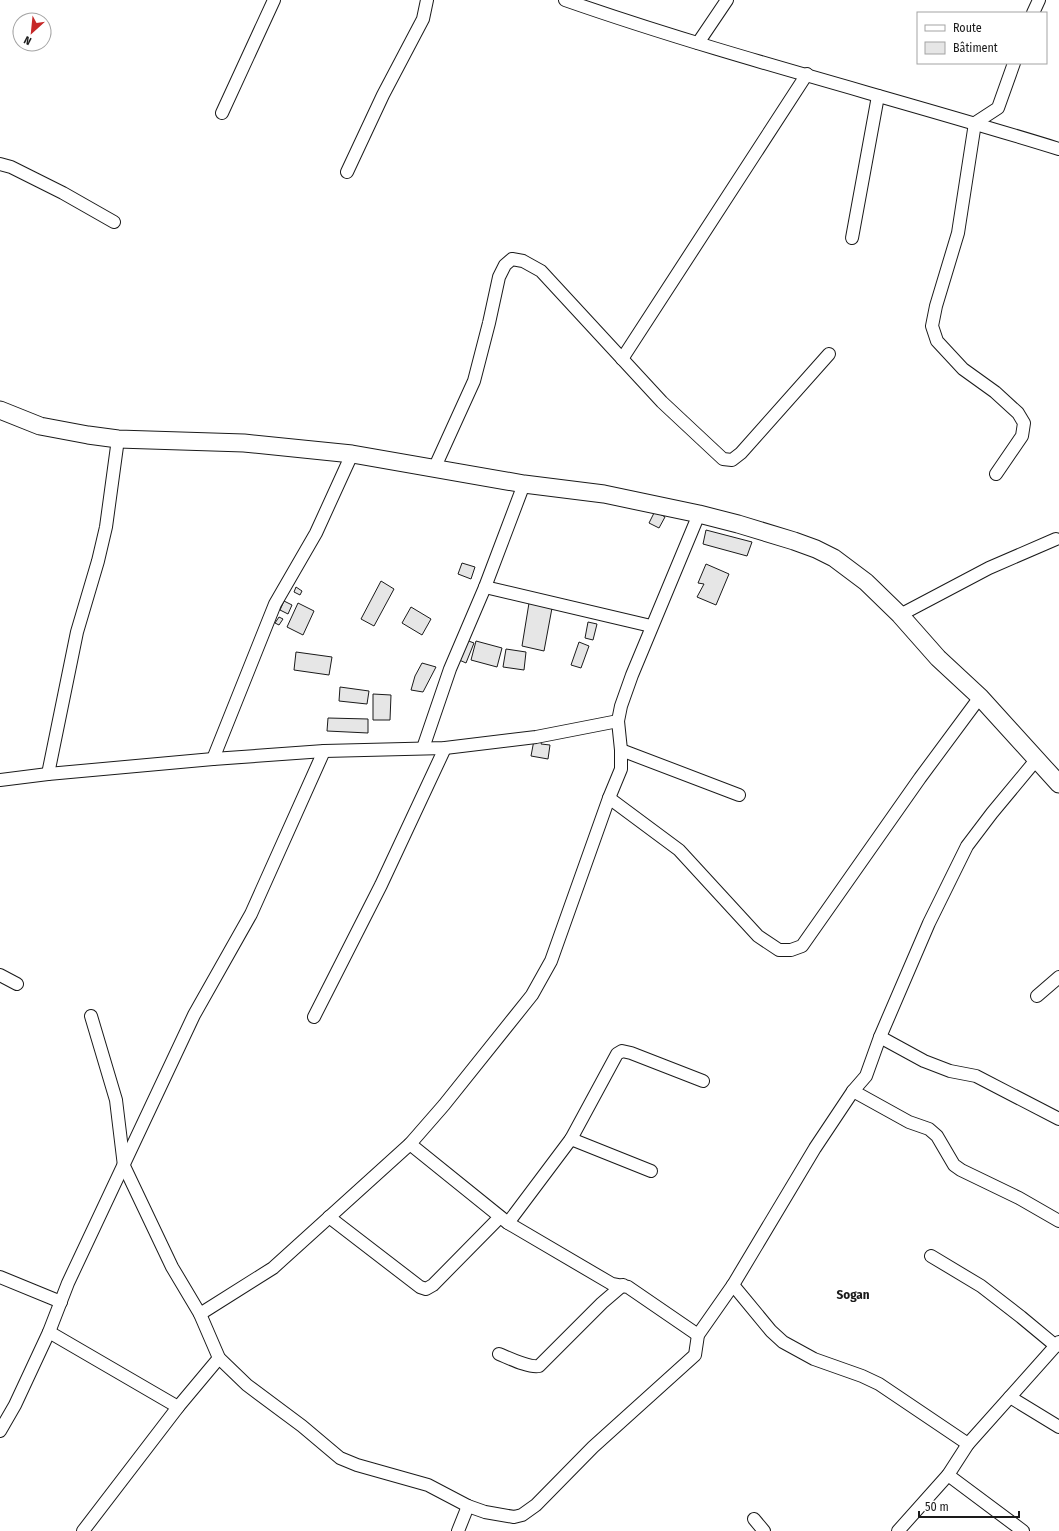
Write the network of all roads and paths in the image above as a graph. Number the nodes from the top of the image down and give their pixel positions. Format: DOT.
graph roads {
  1 [pos="274,0"];
  2 [pos="427,0"];
  3 [pos="565,0"];
  4 [pos="727,0"];
  5 [pos="1039,0"];
  6 [pos="1033,12"];
  7 [pos="698,43"];
  8 [pos="1014,64"];
  9 [pos="807,74"];
  10 [pos="878,96"];
  11 [pos="222,113"];
  12 [pos="975,123"];
  13 [pos="1059,149"];
  14 [pos="0,164"];
  15 [pos="347,172"];
  16 [pos="114,222"];
  17 [pos="852,238"];
  18 [pos="829,354"];
  19 [pos="622,359"];
  20 [pos="0,410"];
  21 [pos="118,439"];
  22 [pos="352,454"];
  23 [pos="434,469"];
  24 [pos="996,474"];
  25 [pos="524,484"];
  26 [pos="699,514"];
  27 [pos="1056,540"];
  28 [pos="485,587"];
  29 [pos="900,615"];
  30 [pos="652,626"];
  31 [pos="980,697"];
  32 [pos="618,721"];
  33 [pos="423,748"];
  34 [pos="445,748"];
  35 [pos="621,750"];
  36 [pos="324,751"];
  37 [pos="213,759"];
  38 [pos="1036,760"];
  39 [pos="48,774"];
  40 [pos="0,780"];
  41 [pos="1058,782"];
  42 [pos="739,795"];
  43 [pos="609,798"];
  44 [pos="0,975"];
  45 [pos="1059,977"];
  46 [pos="17,984"];
  47 [pos="1037,996"];
  48 [pos="91,1016"];
  49 [pos="314,1017"];
  50 [pos="880,1037"];
  51 [pos="703,1081"];
  52 [pos="853,1091"];
  53 [pos="1059,1119"];
  54 [pos="571,1139"];
  55 [pos="410,1144"];
  56 [pos="124,1166"];
  57 [pos="652,1171"];
  58 [pos="329,1218"];
  59 [pos="504,1220"];
  60 [pos="1059,1221"];
  61 [pos="931,1256"];
  62 [pos="0,1277"];
  63 [pos="623,1285"];
  64 [pos="732,1285"];
  65 [pos="61,1302"];
  66 [pos="200,1314"];
  67 [pos="49,1332"];
  68 [pos="698,1335"];
  69 [pos="1057,1344"];
  70 [pos="499,1354"];
  71 [pos="219,1358"];
  72 [pos="1010,1397"];
  73 [pos="178,1407"];
  74 [pos="1059,1426"];
  75 [pos="0,1429"];
  76 [pos="968,1444"];
  77 [pos="948,1475"];
  78 [pos="468,1506"];
  79 [pos="754,1519"];
  80 [pos="83,1531"];
  81 [pos="458,1531"];
  82 [pos="764,1531"];
  83 [pos="898,1531"];
  84 [pos="1023,1531"];
  1 -- 11 [label="street"];
  2 -- 15 [label="street"];
  3 -- 7 [label="street"];
  4 -- 7 [label="street"];
  5 -- 6 [label="street"];
  7 -- 9 [label="street"];
  8 -- 12 [label="street"];
  9 -- 10 [label="street"];
  9 -- 19 [label="street"];
  10 -- 12 [label="street"];
  10 -- 17 [label="street"];
  12 -- 13 [label="street"];
  12 -- 24 [label="street"];
  14 -- 16 [label="street"];
  18 -- 19 [label="street"];
  19 -- 23 [label="street"];
  20 -- 21 [label="street"];
  21 -- 22 [label="street"];
  21 -- 39 [label="street"];
  22 -- 23 [label="street"];
  22 -- 37 [label="street"];
  23 -- 25 [label="street"];
  25 -- 26 [label="street"];
  25 -- 28 [label="street"];
  26 -- 29 [label="street"];
  26 -- 30 [label="street"];
  27 -- 29 [label="street"];
  28 -- 30 [label="street"];
  28 -- 33 [label="street"];
  29 -- 31 [label="street"];
  30 -- 32 [label="street"];
  31 -- 38 [label="street"];
  31 -- 43 [label="street"];
  32 -- 34 [label="street"];
  32 -- 35 [label="street"];
  33 -- 34 [label="street"];
  33 -- 36 [label="street"];
  34 -- 49 [label="street"];
  35 -- 42 [label="street"];
  35 -- 43 [label="street"];
  36 -- 37 [label="street"];
  36 -- 56 [label="street"];
  37 -- 39 [label="street"];
  38 -- 41 [label="street"];
  38 -- 50 [label="street"];
  39 -- 40 [label="street"];
  43 -- 55 [label="street"];
  44 -- 46 [label="street"];
  45 -- 47 [label="street"];
  48 -- 56 [label="street"];
  50 -- 52 [label="street"];
  50 -- 53 [label="street"];
  51 -- 54 [label="street"];
  52 -- 60 [label="street"];
  52 -- 64 [label="street"];
  54 -- 57 [label="street"];
  54 -- 59 [label="street"];
  55 -- 58 [label="street"];
  55 -- 59 [label="street"];
  56 -- 65 [label="street"];
  56 -- 66 [label="street"];
  58 -- 59 [label="street"];
  58 -- 66 [label="street"];
  59 -- 63 [label="street"];
  61 -- 69 [label="street"];
  62 -- 65 [label="street"];
  63 -- 68 [label="street"];
  63 -- 70 [label="street"];
  64 -- 68 [label="street"];
  64 -- 76 [label="street"];
  65 -- 67 [label="street"];
  66 -- 71 [label="street"];
  67 -- 73 [label="street"];
  67 -- 75 [label="street"];
  68 -- 78 [label="street"];
  69 -- 72 [label="street"];
  71 -- 73 [label="street"];
  71 -- 78 [label="street"];
  72 -- 74 [label="street"];
  72 -- 76 [label="street"];
  73 -- 80 [label="street"];
  76 -- 77 [label="street"];
  77 -- 83 [label="street"];
  77 -- 84 [label="street"];
  78 -- 81 [label="street"];
  79 -- 82 [label="street"];
}
